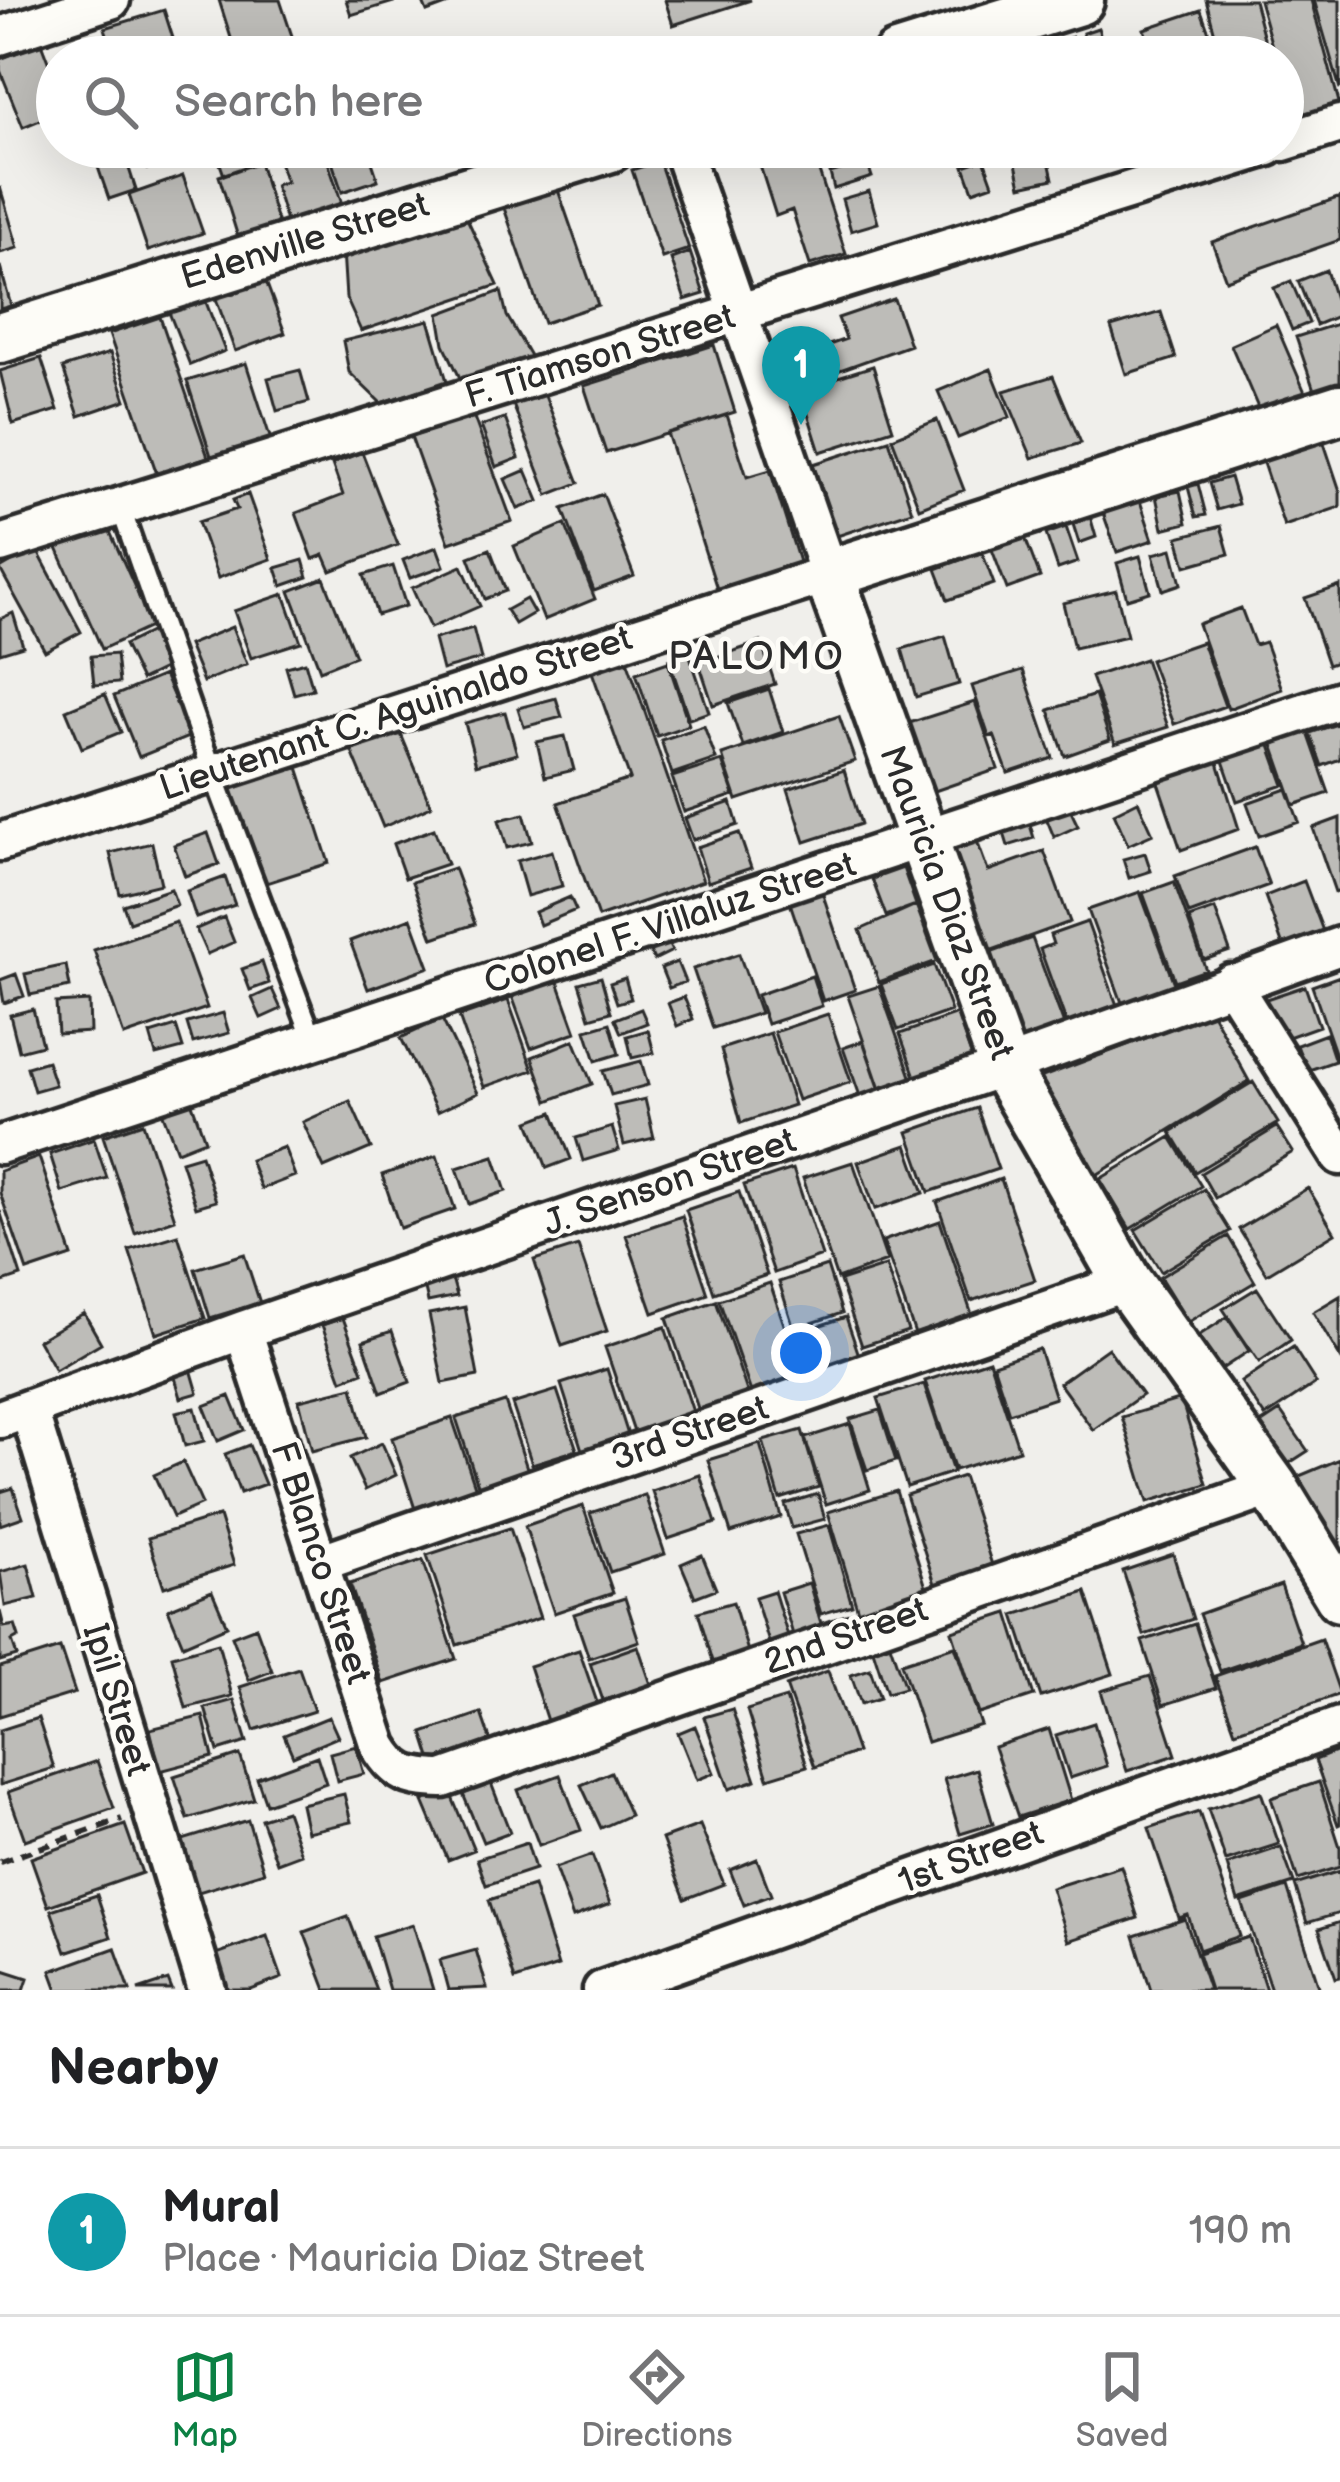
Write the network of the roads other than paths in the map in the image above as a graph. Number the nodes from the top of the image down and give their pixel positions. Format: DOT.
graph roads {
  1 [pos="111,0"];
  2 [pos="1079,0"];
  3 [pos="0,35"];
  4 [pos="964,36"];
  5 [pos="1340,124"];
  6 [pos="1304,135"];
  7 [pos="543,168"];
  8 [pos="688,168"];
  9 [pos="1201,168"];
  10 [pos="738,314"];
  11 [pos="0,338"];
  12 [pos="1340,409"];
  13 [pos="121,506"];
  14 [pos="0,544"];
  15 [pos="829,574"];
  16 [pos="1340,700"];
  17 [pos="213,773"];
  18 [pos="0,842"];
  19 [pos="922,842"];
  20 [pos="1340,946"];
  21 [pos="1231,983"];
  22 [pos="314,1042"];
  23 [pos="1004,1067"];
  24 [pos="0,1145"];
  25 [pos="1340,1156"];
  26 [pos="1127,1282"];
  27 [pos="243,1330"];
  28 [pos="14,1414"];
  29 [pos="1273,1486"];
  30 [pos="322,1562"];
  31 [pos="1340,1597"];
  32 [pos="1340,1726"];
  33 [pos="417,1779"];
  34 [pos="207,1990"];
  35 [pos="602,1990"];
  1 -- 3 [label="street"];
  2 -- 4 [label="street"];
  5 -- 6 [label="street"];
  7 -- 11 [label="street, Edenville Street"];
  8 -- 10 [label="street, Mauricia Diaz Street"];
  9 -- 10 [label="street, F. Tiamson Street"];
  10 -- 13 [label="street, F. Tiamson Street"];
  10 -- 15 [label="street, Mauricia Diaz Street"];
  12 -- 15 [label="street, Lieutenant C. Aguinaldo Street"];
  13 -- 14 [label="street, F. Tiamson Street"];
  13 -- 17 [label="lane"];
  15 -- 17 [label="street, Lieutenant C. Aguinaldo Street"];
  15 -- 19 [label="street, Mauricia Diaz Street"];
  16 -- 19 [label="street, Colonel F. Villaluz Street"];
  17 -- 18 [label="street, Lieutenant C. Aguinaldo Street"];
  17 -- 22 [label="lane"];
  19 -- 22 [label="street, Colonel F. Villaluz Street"];
  19 -- 23 [label="street, Mauricia Diaz Street"];
  20 -- 21 [label="street, J. Senson Street"];
  21 -- 23 [label="street, J. Senson Street"];
  21 -- 25 [label="street"];
  22 -- 24 [label="street, Colonel F. Villaluz Street"];
  23 -- 26 [label="street, Mauricia Diaz Street"];
  23 -- 27 [label="street, J. Senson Street"];
  26 -- 29 [label="street, Mauricia Diaz Street"];
  26 -- 30 [label="street, 3rd Street"];
  27 -- 28 [label="street, J. Senson Street"];
  27 -- 30 [label="street, F Blanco Street"];
  28 -- 34 [label="street, Ipil Street"];
  29 -- 31 [label="street, Mauricia Diaz Street"];
  29 -- 33 [label="street, 2nd Street"];
  30 -- 33 [label="street, F Blanco Street"];
  32 -- 35 [label="street, 1st Street"];
}
